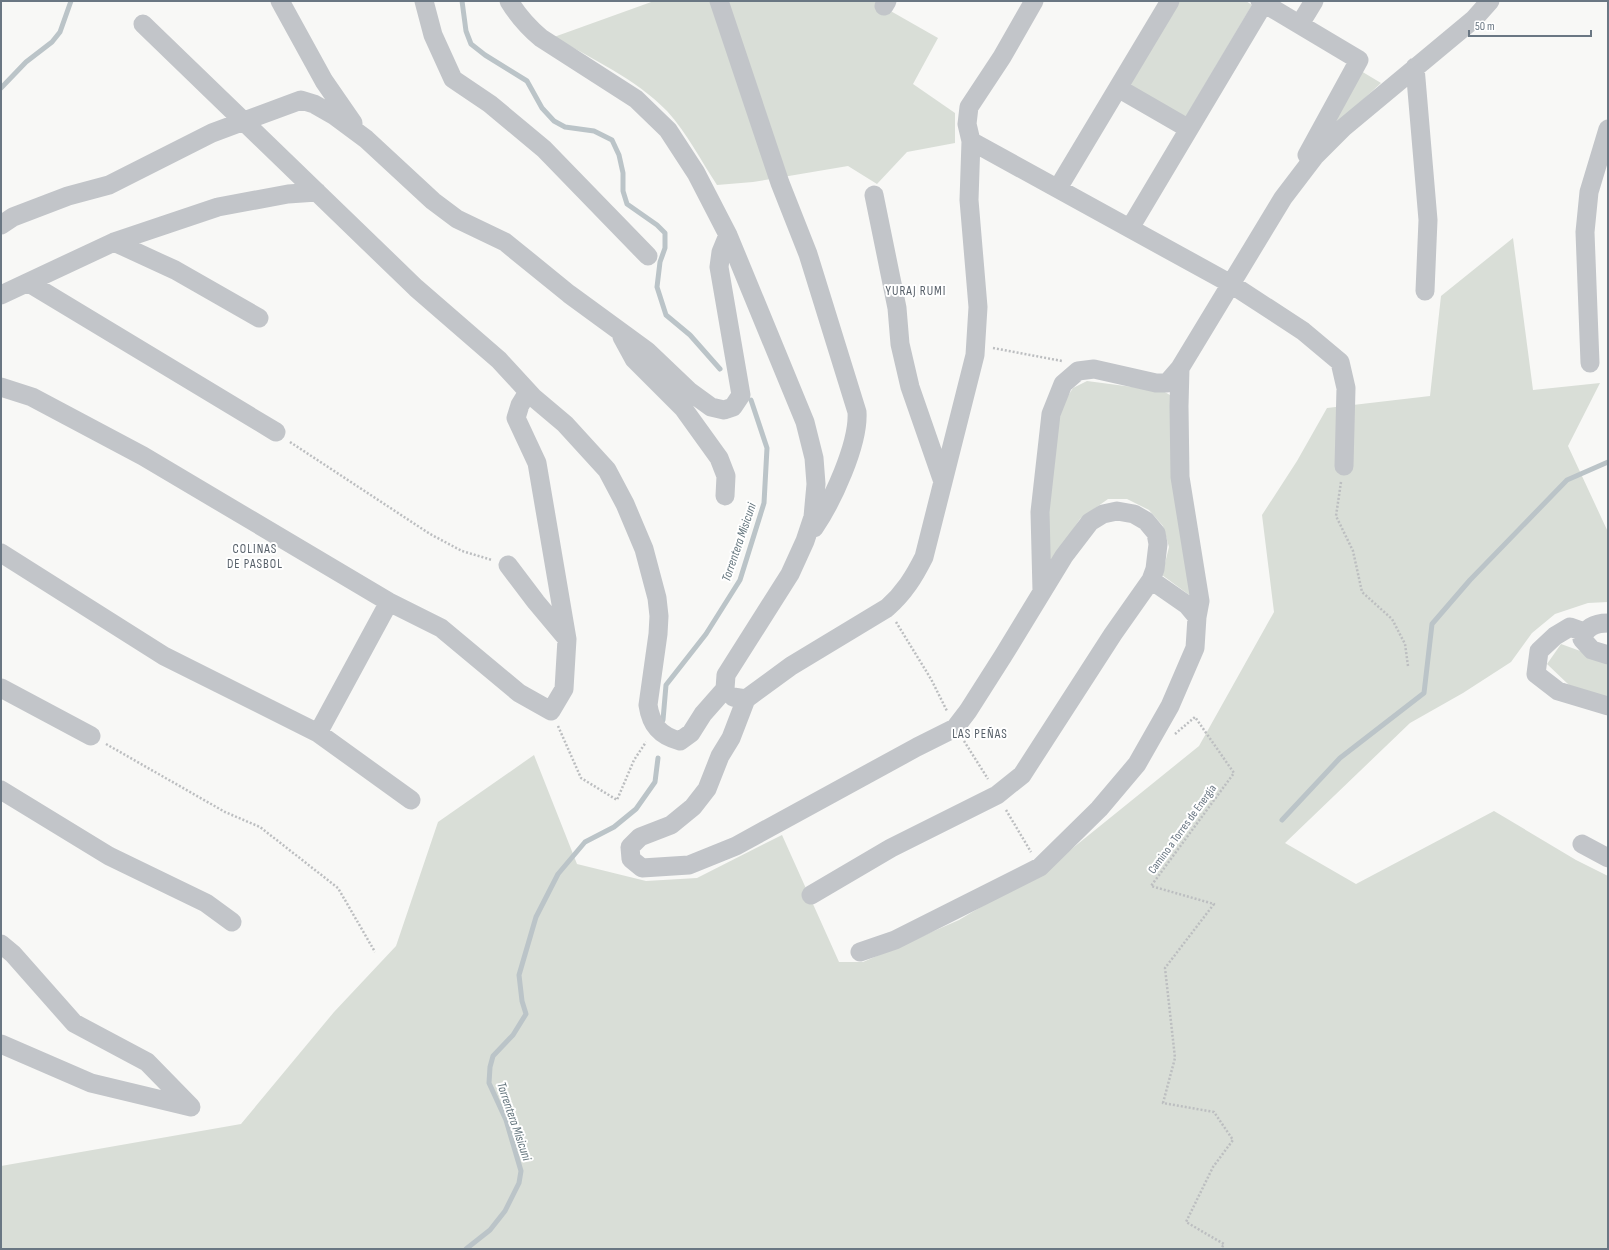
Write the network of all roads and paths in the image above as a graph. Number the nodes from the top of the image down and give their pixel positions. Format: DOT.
graph roads {
  1 [pos="280,1"];
  2 [pos="424,1"];
  3 [pos="509,1"];
  4 [pos="719,1"];
  5 [pos="1034,1"];
  6 [pos="1170,1"];
  7 [pos="1314,1"];
  8 [pos="1490,1"];
  9 [pos="1262,2"];
  10 [pos="143,24"];
  11 [pos="1300,24"];
  12 [pos="1415,67"];
  13 [pos="1118,88"];
  14 [pos="243,122"];
  15 [pos="1608,128"];
  16 [pos="1189,130"];
  17 [pos="366,139"];
  18 [pos="971,141"];
  19 [pos="1058,188"];
  20 [pos="317,192"];
  21 [pos="874,195"];
  22 [pos="1283,198"];
  23 [pos="1,225"];
  24 [pos="1130,228"];
  25 [pos="728,235"];
  26 [pos="114,242"];
  27 [pos="648,256"];
  28 [pos="29,283"];
  29 [pos="1231,284"];
  30 [pos="1425,291"];
  31 [pos="1,296"];
  32 [pos="259,318"];
  33 [pos="617,329"];
  34 [pos="976,342"];
  35 [pos="1590,363"];
  36 [pos="1180,368"];
  37 [pos="1078,371"];
  38 [pos="1,387"];
  39 [pos="528,392"];
  40 [pos="276,432"];
  41 [pos="1344,466"];
  42 [pos="943,482"];
  43 [pos="725,496"];
  44 [pos="805,541"];
  45 [pos="1,554"];
  46 [pos="508,565"];
  47 [pos="1151,580"];
  48 [pos="1042,591"];
  49 [pos="389,602"];
  50 [pos="887,608"];
  51 [pos="1197,617"];
  52 [pos="1608,623"];
  53 [pos="1584,632"];
  54 [pos="567,639"];
  55 [pos="1608,655"];
  56 [pos="1408,666"];
  57 [pos="1,688"];
  58 [pos="725,689"];
  59 [pos="746,699"];
  60 [pos="1608,706"];
  61 [pos="551,711"];
  62 [pos="655,728"];
  63 [pos="955,728"];
  64 [pos="318,733"];
  65 [pos="91,736"];
  66 [pos="1172,736"];
  67 [pos="1,790"];
  68 [pos="412,800"];
  69 [pos="1582,844"];
  70 [pos="1608,858"];
  71 [pos="811,894"];
  72 [pos="232,922"];
  73 [pos="1,944"];
  74 [pos="375,952"];
  75 [pos="860,952"];
  76 [pos="1,1044"];
  77 [pos="1221,1249"];
  1 -- 17 [label="street"];
  2 -- 27 [label="street"];
  3 -- 25 [label="street"];
  4 -- 44 [label="street"];
  5 -- 18 [label="street"];
  6 -- 13 [label="street"];
  7 -- 11 [label="street"];
  8 -- 12 [label="street"];
  9 -- 11 [label="street"];
  9 -- 16 [label="street"];
  10 -- 14 [label="street"];
  11 -- 22 [label="street"];
  12 -- 22 [label="street"];
  12 -- 30 [label="street"];
  13 -- 16 [label="street"];
  13 -- 19 [label="street"];
  14 -- 17 [label="street"];
  14 -- 20 [label="street"];
  14 -- 23 [label="street"];
  15 -- 35 [label="street"];
  16 -- 24 [label="street"];
  17 -- 33 [label="street"];
  18 -- 19 [label="street"];
  18 -- 34 [label="street"];
  19 -- 24 [label="street"];
  20 -- 26 [label="street"];
  20 -- 39 [label="street"];
  21 -- 42 [label="street"];
  22 -- 29 [label="street"];
  24 -- 29 [label="street"];
  25 -- 33 [label="street"];
  25 -- 44 [label="street"];
  26 -- 28 [label="street"];
  26 -- 32 [label="street"];
  28 -- 31 [label="street"];
  28 -- 40 [label="street"];
  29 -- 36 [label="street"];
  29 -- 41 [label="street"];
  33 -- 43 [label="street"];
  34 -- 37 [label="path"];
  34 -- 42 [label="street"];
  36 -- 37 [label="street"];
  36 -- 51 [label="street"];
  37 -- 48 [label="street"];
  38 -- 49 [label="street"];
  39 -- 54 [label="street"];
  39 -- 62 [label="street"];
  40 -- 46 [label="path"];
  41 -- 56 [label="path"];
  42 -- 50 [label="street"];
  44 -- 58 [label="street"];
  45 -- 64 [label="street"];
  46 -- 54 [label="street"];
  47 -- 48 [label="street"];
  47 -- 51 [label="street"];
  47 -- 71 [label="street"];
  48 -- 63 [label="street"];
  49 -- 61 [label="street"];
  49 -- 64 [label="street"];
  50 -- 59 [label="street"];
  50 -- 63 [label="path"];
  51 -- 75 [label="street"];
  52 -- 53 [label="street"];
  53 -- 55 [label="street"];
  53 -- 60 [label="street"];
  54 -- 61 [label="street"];
  57 -- 65 [label="street"];
  58 -- 59 [label="street"];
  58 -- 62 [label="street"];
  59 -- 63 [label="street"];
  61 -- 62 [label="path"];
  64 -- 68 [label="street"];
  65 -- 74 [label="path"];
  66 -- 77 [label="path, Camino a Torres de Energía"];
  67 -- 72 [label="street"];
  69 -- 70 [label="street"];
  73 -- 76 [label="street"];
}
